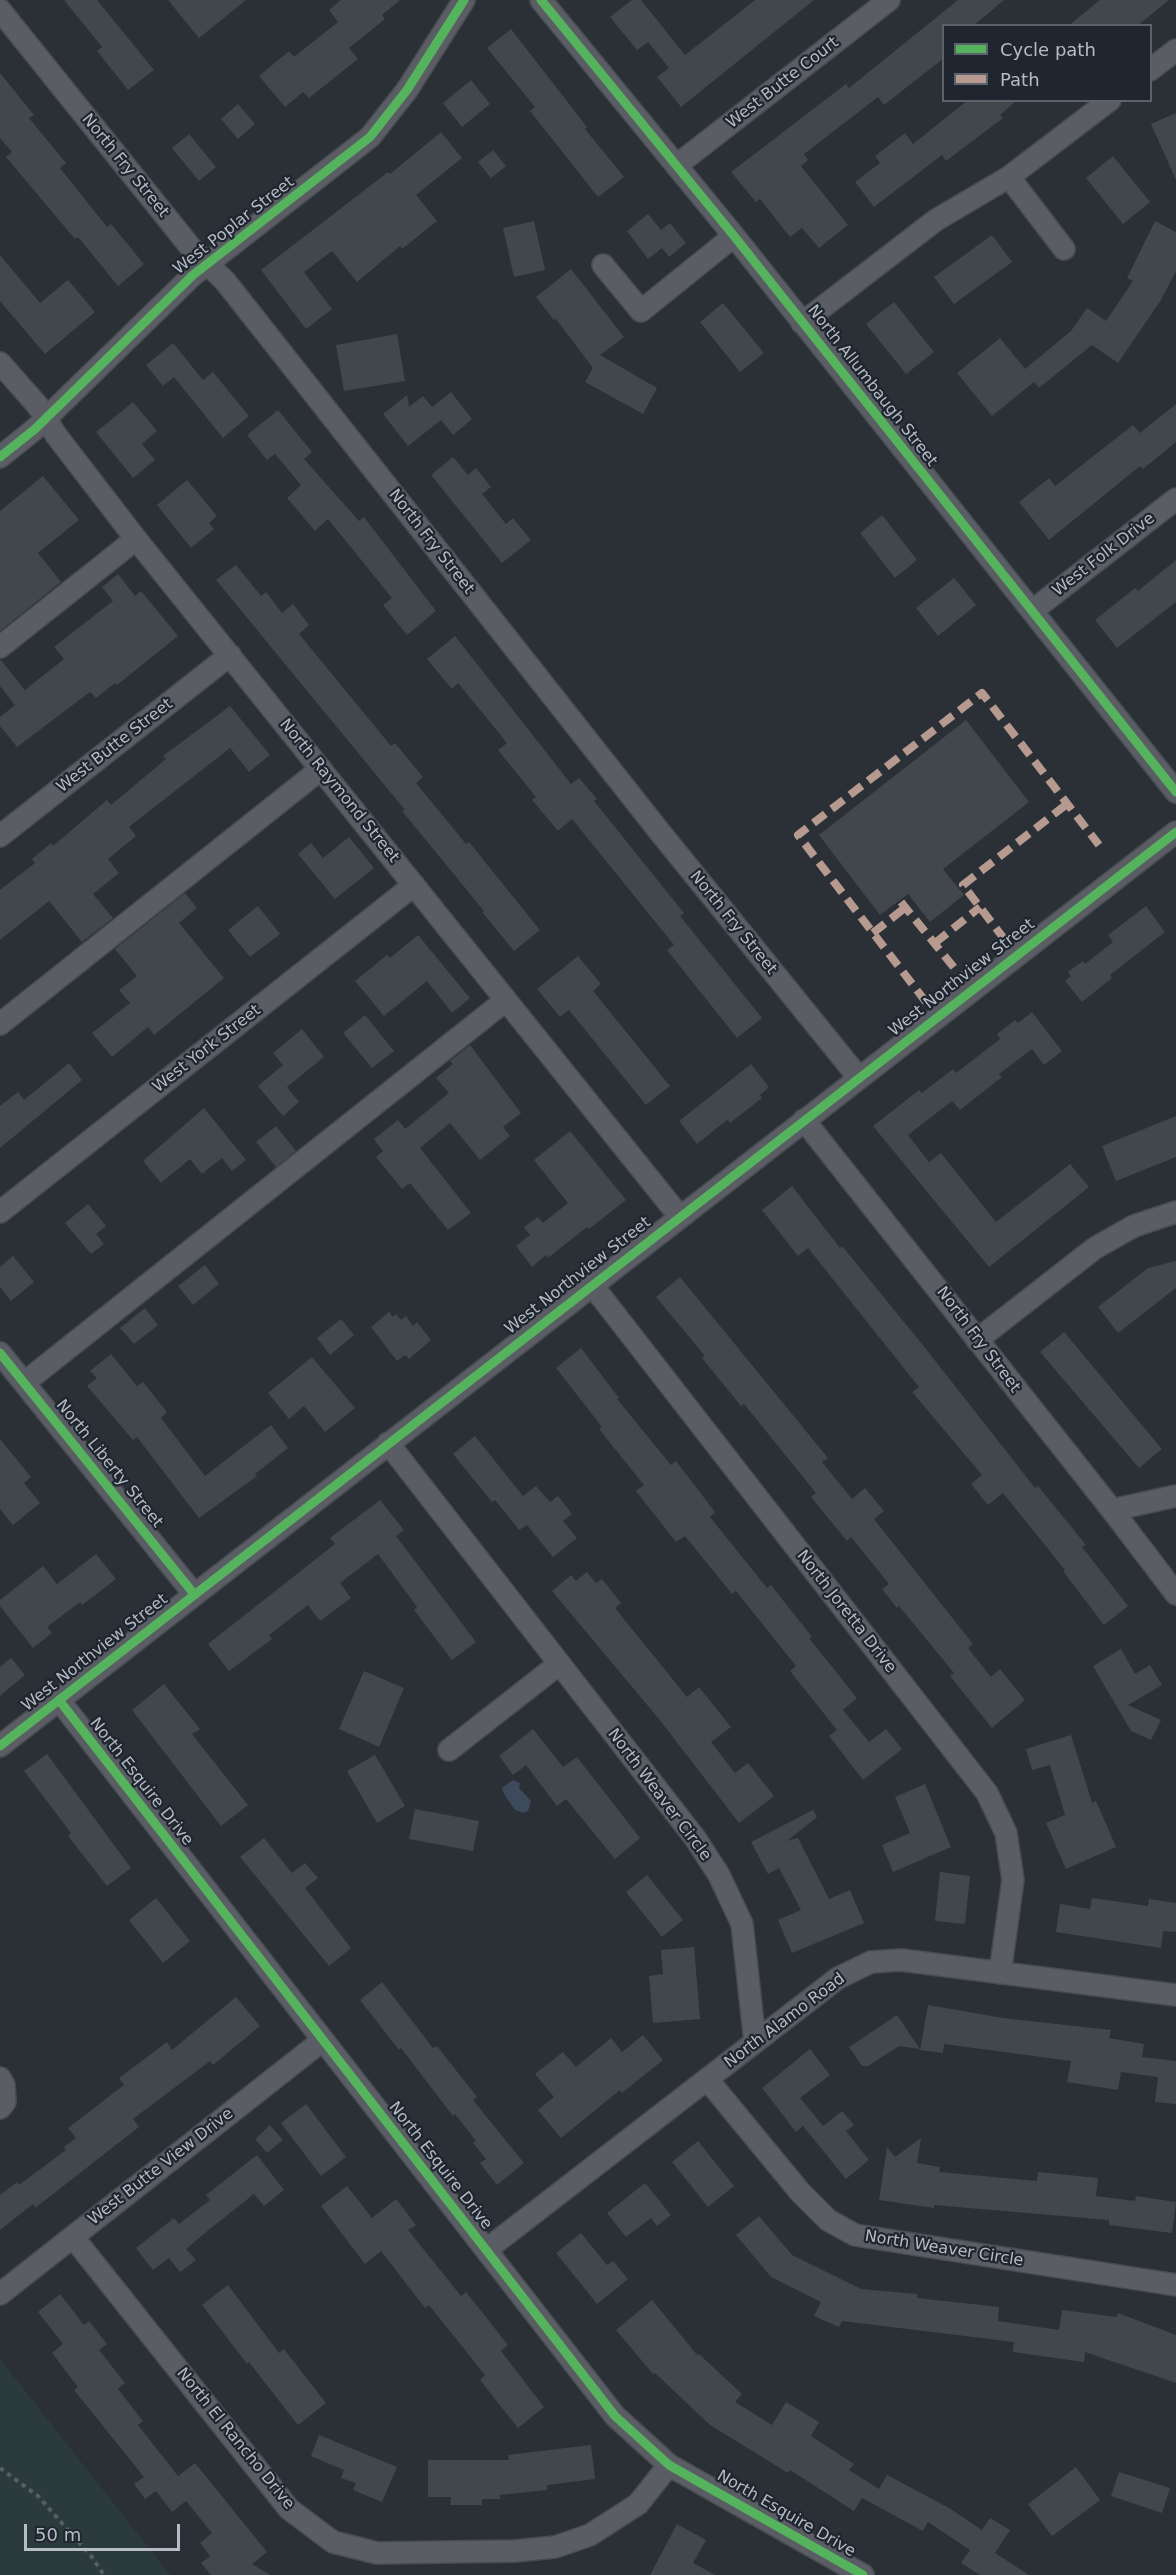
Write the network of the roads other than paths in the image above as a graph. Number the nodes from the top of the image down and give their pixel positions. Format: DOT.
graph roads {
  1 [pos="464,0"];
  2 [pos="541,0"];
  3 [pos="890,0"];
  4 [pos="0,10"];
  5 [pos="1176,50"];
  6 [pos="1152,68"];
  7 [pos="1107,102"];
  8 [pos="677,165"];
  9 [pos="1009,177"];
  10 [pos="734,236"];
  11 [pos="1065,249"];
  12 [pos="207,264"];
  13 [pos="603,266"];
  14 [pos="802,323"];
  15 [pos="0,363"];
  16 [pos="46,418"];
  17 [pos="0,457"];
  18 [pos="1176,500"];
  19 [pos="136,538"];
  20 [pos="1032,611"];
  21 [pos="0,647"];
  22 [pos="230,655"];
  23 [pos="321,769"];
  24 [pos="1176,792"];
  25 [pos="1176,832"];
  26 [pos="0,836"];
  27 [pos="414,885"];
  28 [pos="506,1000"];
  29 [pos="0,1023"];
  30 [pos="859,1078"];
  31 [pos="804,1120"];
  32 [pos="0,1212"];
  33 [pos="1176,1212"];
  34 [pos="680,1217"];
  35 [pos="591,1285"];
  36 [pos="977,1340"];
  37 [pos="0,1353"];
  38 [pos="24,1383"];
  39 [pos="388,1443"];
  40 [pos="1176,1496"];
  41 [pos="1112,1510"];
  42 [pos="194,1594"];
  43 [pos="1176,1594"];
  44 [pos="559,1664"];
  45 [pos="59,1700"];
  46 [pos="0,1746"];
  47 [pos="449,1750"];
  48 [pos="1000,1973"];
  49 [pos="1176,1995"];
  50 [pos="323,2040"];
  51 [pos="755,2042"];
  52 [pos="0,2078"];
  53 [pos="707,2079"];
  54 [pos="0,2108"];
  55 [pos="73,2237"];
  56 [pos="486,2250"];
  57 [pos="1176,2285"];
  58 [pos="0,2294"];
  59 [pos="669,2465"];
  60 [pos="863,2575"];
  1 -- 12 [label="street, West Poplar Street"];
  2 -- 8 [label="street, North Allumbaugh Street"];
  3 -- 8 [label="street, West Butte Court"];
  4 -- 12 [label="street, North Fry Street"];
  5 -- 6 [label="street"];
  7 -- 9 [label="street"];
  8 -- 10 [label="street, North Allumbaugh Street"];
  9 -- 11 [label="street"];
  9 -- 14 [label="street"];
  10 -- 13 [label="street"];
  10 -- 14 [label="street, North Allumbaugh Street"];
  12 -- 16 [label="street, West Poplar Street"];
  12 -- 30 [label="street, North Fry Street"];
  14 -- 20 [label="street, North Allumbaugh Street"];
  15 -- 16 [label="street, North Raymond Street"];
  16 -- 17 [label="street, West Poplar Street"];
  16 -- 19 [label="street, North Raymond Street"];
  18 -- 20 [label="street, West Folk Drive"];
  19 -- 21 [label="street"];
  19 -- 22 [label="street, North Raymond Street"];
  20 -- 24 [label="street, North Allumbaugh Street"];
  22 -- 23 [label="street, North Raymond Street"];
  22 -- 26 [label="street, West Butte Street"];
  23 -- 27 [label="street, North Raymond Street"];
  23 -- 29 [label="street"];
  25 -- 30 [label="street, West Northview Street"];
  27 -- 28 [label="street, North Raymond Street"];
  27 -- 32 [label="street, West York Street"];
  28 -- 34 [label="street, North Raymond Street"];
  28 -- 38 [label="street"];
  30 -- 31 [label="street, West Northview Street"];
  31 -- 34 [label="street, West Northview Street"];
  31 -- 36 [label="street, North Fry Street"];
  33 -- 36 [label="street"];
  34 -- 35 [label="street, West Northview Street"];
  35 -- 39 [label="street, West Northview Street"];
  35 -- 48 [label="street, North Joretta Drive"];
  36 -- 41 [label="street, North Fry Street"];
  37 -- 38 [label="street, North Liberty Street"];
  38 -- 42 [label="street, North Liberty Street"];
  39 -- 42 [label="street, West Northview Street"];
  39 -- 44 [label="street, North Weaver Circle"];
  40 -- 41 [label="street"];
  41 -- 43 [label="street, North Fry Street"];
  42 -- 45 [label="street, West Northview Street"];
  44 -- 47 [label="street"];
  44 -- 51 [label="street, North Weaver Circle"];
  45 -- 46 [label="street, West Northview Street"];
  45 -- 50 [label="street, North Esquire Drive"];
  48 -- 49 [label="street, North Alamo Road"];
  48 -- 51 [label="street, North Alamo Road"];
  50 -- 55 [label="street, West Butte View Drive"];
  50 -- 56 [label="street, North Esquire Drive"];
  51 -- 53 [label="street, North Alamo Road"];
  52 -- 54 [label="street"];
  53 -- 56 [label="street, North Alamo Road"];
  53 -- 57 [label="street, North Weaver Circle"];
  55 -- 58 [label="street, West Butte View Drive"];
  55 -- 59 [label="street, North El Rancho Drive"];
  56 -- 59 [label="street, North Esquire Drive"];
  59 -- 60 [label="street, North Esquire Drive"];
}
